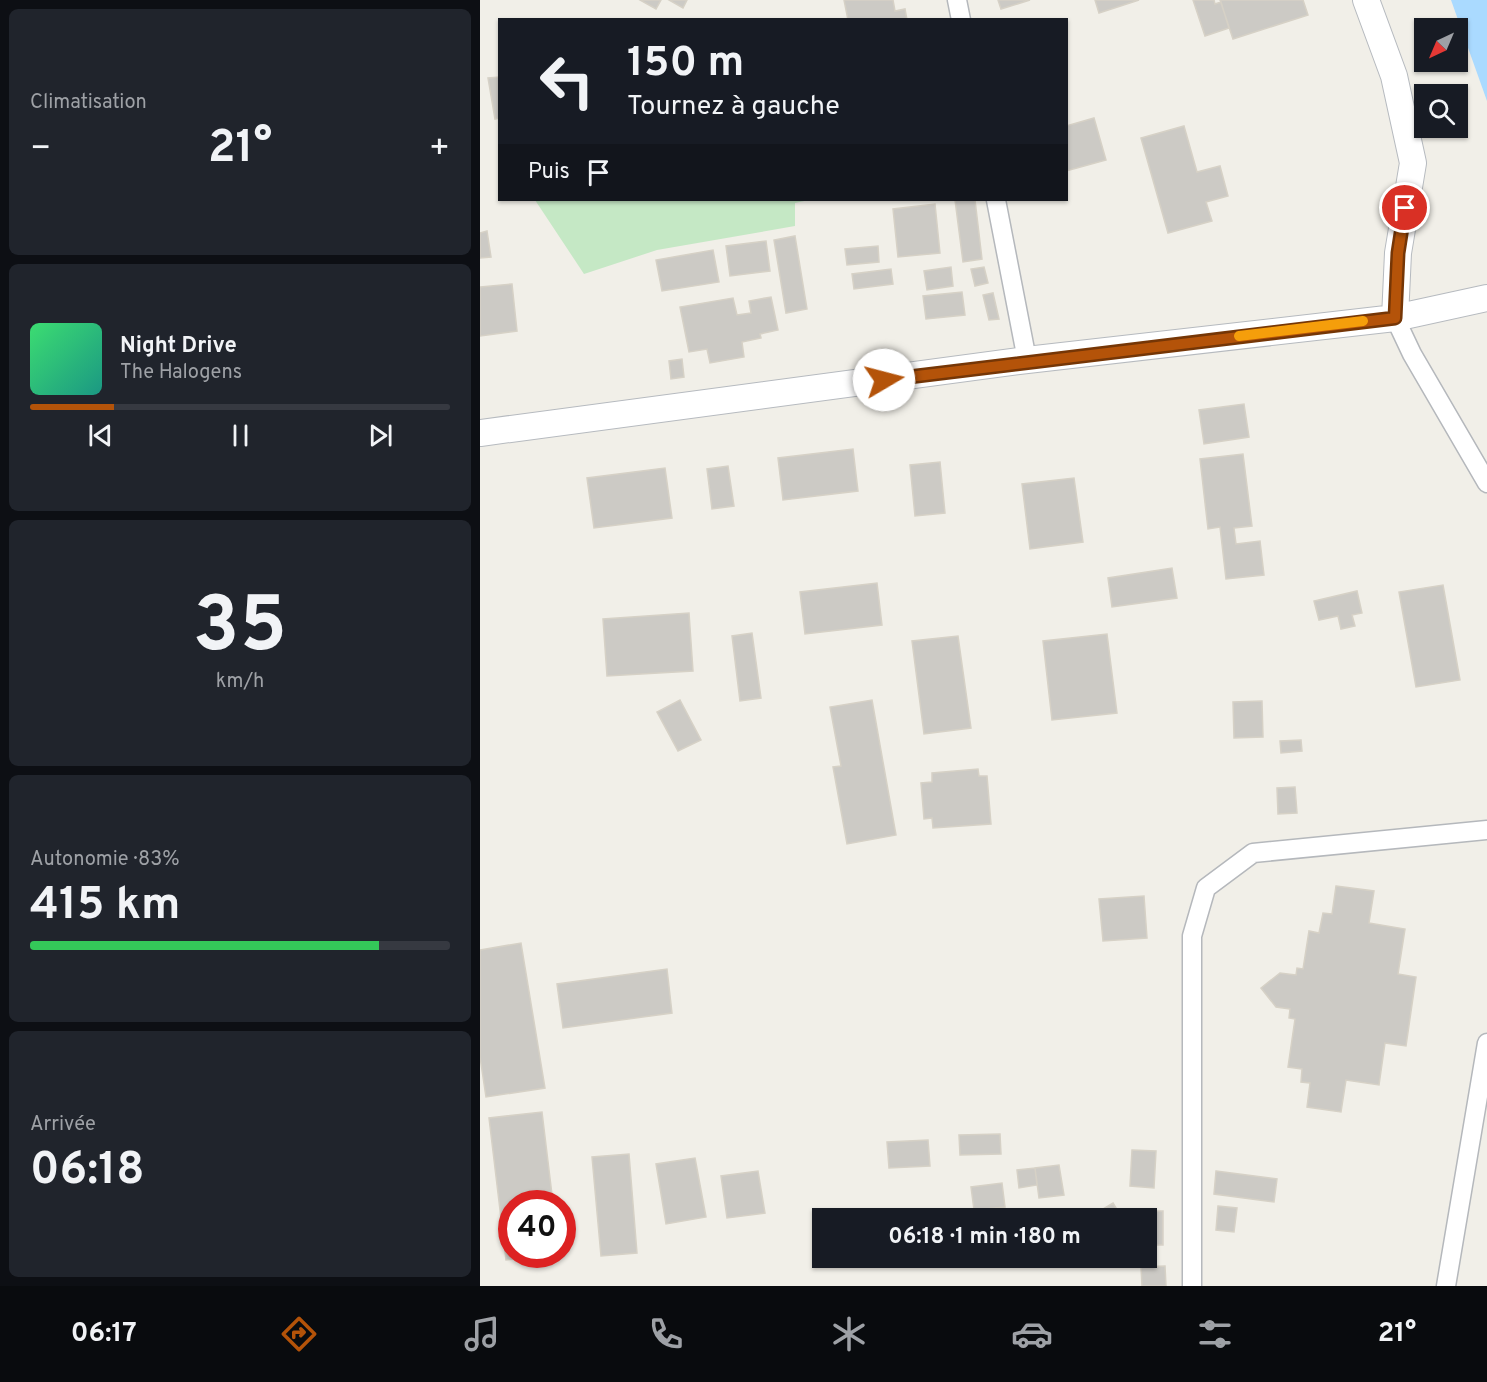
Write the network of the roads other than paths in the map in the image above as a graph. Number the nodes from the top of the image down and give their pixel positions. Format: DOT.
graph roads {
  1 [pos="957,0"];
  2 [pos="1366,0"];
  3 [pos="961,18"];
  4 [pos="996,201"];
  5 [pos="1487,298"];
  6 [pos="1395,318"];
  7 [pos="1027,360"];
  8 [pos="480,433"];
  9 [pos="1487,483"];
  10 [pos="1487,830"];
  11 [pos="1487,1044"];
  12 [pos="1192,1286"];
  13 [pos="1446,1286"];
  1 -- 3 [label="street"];
  2 -- 6 [label="street"];
  4 -- 7 [label="street"];
  5 -- 6 [label="street"];
  6 -- 7 [label="street"];
  6 -- 9 [label="street"];
  7 -- 8 [label="street"];
  10 -- 12 [label="street"];
  11 -- 13 [label="street"];
}
